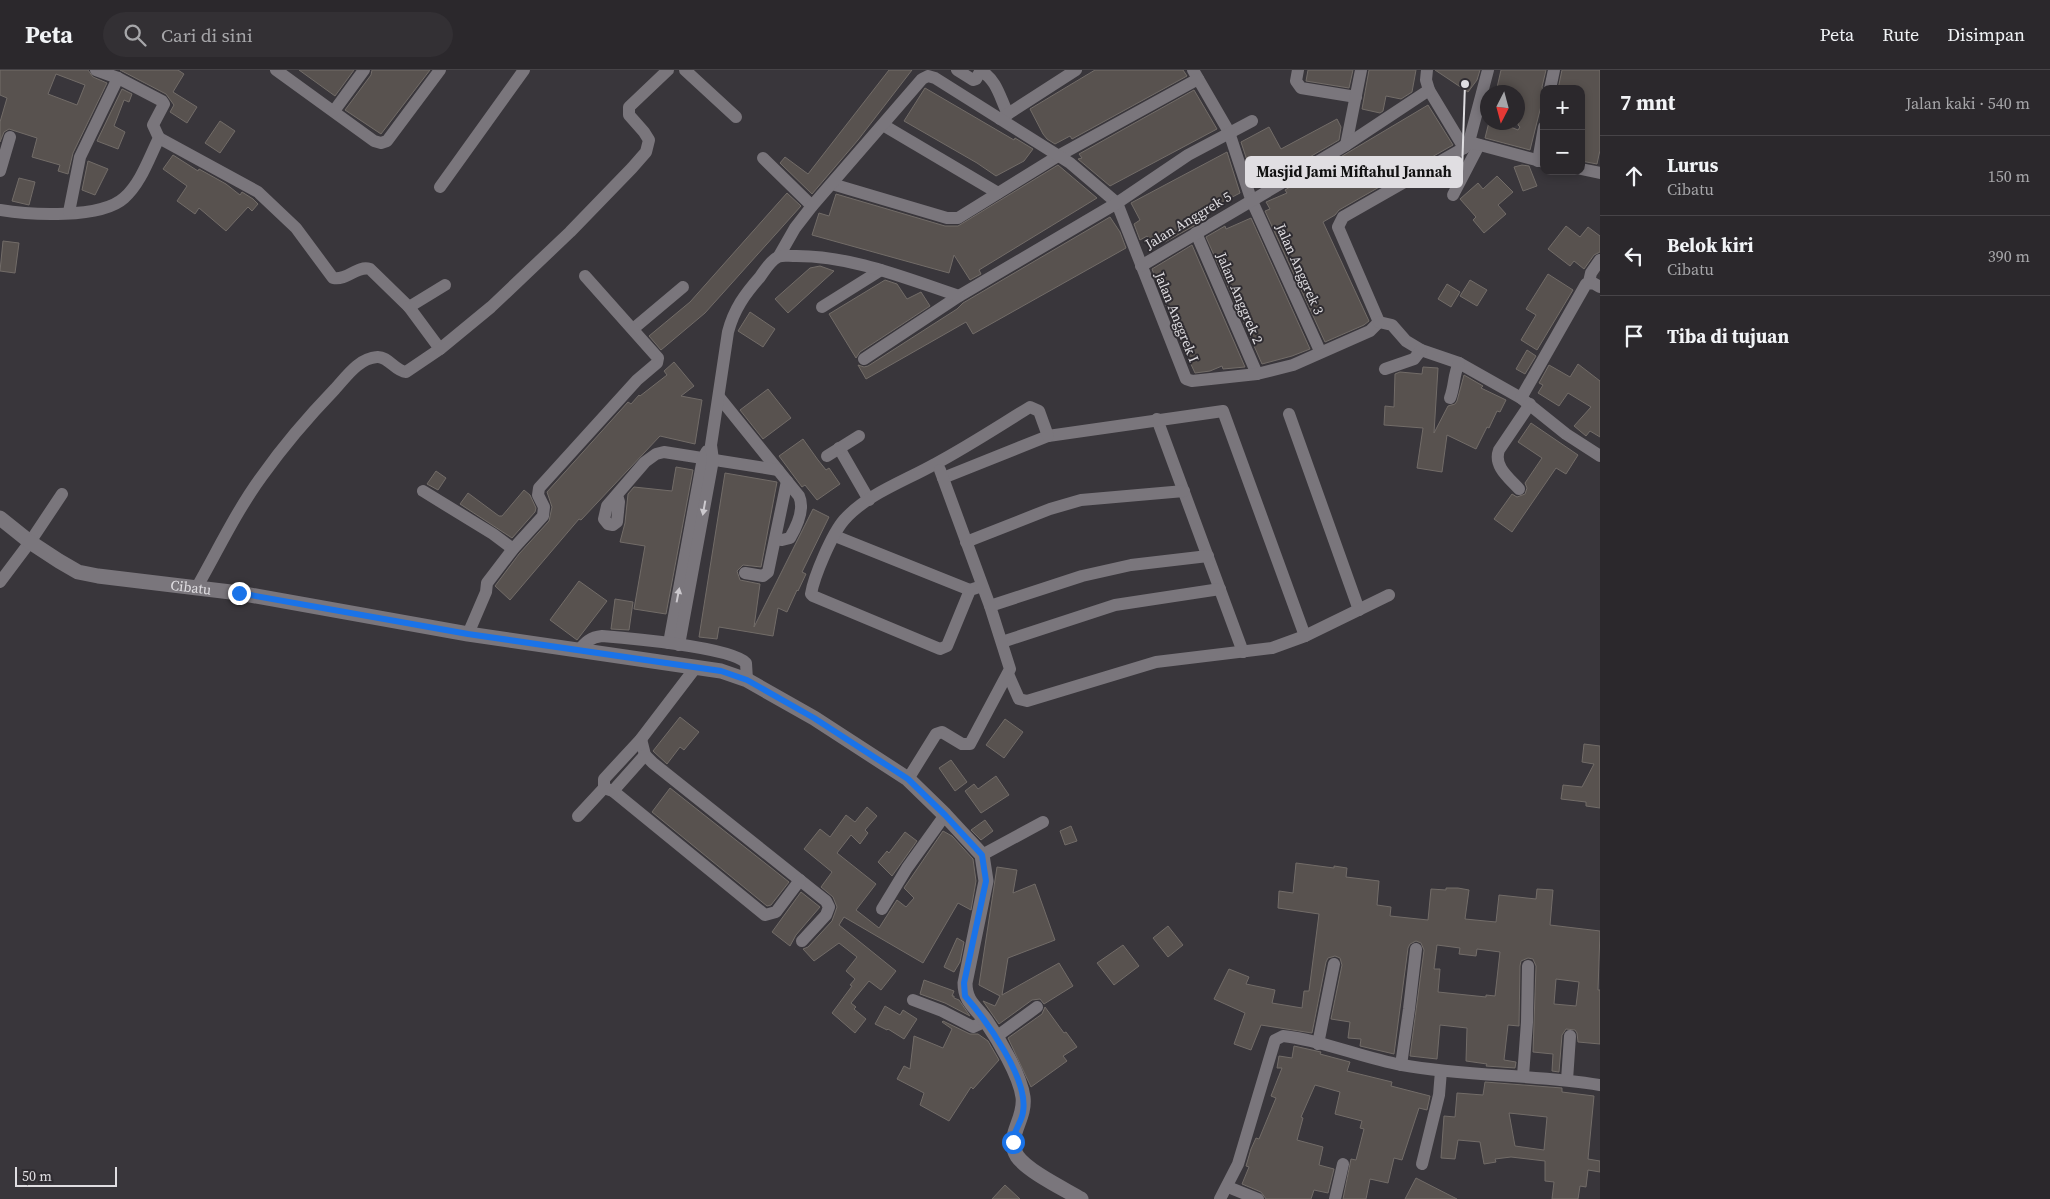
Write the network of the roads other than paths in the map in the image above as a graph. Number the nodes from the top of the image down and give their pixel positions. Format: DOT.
graph roads {
  1 [pos="96,70"];
  2 [pos="364,70"];
  3 [pos="440,70"];
  4 [pos="524,70"];
  5 [pos="668,70"];
  6 [pos="685,70"];
  7 [pos="957,70"];
  8 [pos="981,70"];
  9 [pos="1076,70"];
  10 [pos="1298,70"];
  11 [pos="1361,70"];
  12 [pos="1427,70"];
  13 [pos="1488,70"];
  14 [pos="1554,70"];
  15 [pos="283,72"];
  16 [pos="1196,74"];
  17 [pos="118,78"];
  18 [pos="1551,85"];
  19 [pos="1429,90"];
  20 [pos="1356,97"];
  21 [pos="334,111"];
  22 [pos="736,117"];
  23 [pos="1004,117"];
  24 [pos="1252,121"];
  25 [pos="882,125"];
  26 [pos="1229,132"];
  27 [pos="10,137"];
  28 [pos="159,138"];
  29 [pos="1346,145"];
  30 [pos="1470,145"];
  31 [pos="1058,156"];
  32 [pos="763,158"];
  33 [pos="1540,162"];
  34 [pos="1585,169"];
  35 [pos="1599,170"];
  36 [pos="0,172"];
  37 [pos="832,184"];
  38 [pos="440,187"];
  39 [pos="998,193"];
  40 [pos="1453,195"];
  41 [pos="1251,199"];
  42 [pos="1117,203"];
  43 [pos="812,206"];
  44 [pos="0,210"];
  45 [pos="69,212"];
  46 [pos="1196,233"];
  47 [pos="779,256"];
  48 [pos="1600,260"];
  49 [pos="1141,266"];
  50 [pos="881,270"];
  51 [pos="584,276"];
  52 [pos="445,285"];
  53 [pos="1594,285"];
  54 [pos="683,287"];
  55 [pos="958,296"];
  56 [pos="409,307"];
  57 [pos="822,307"];
  58 [pos="1379,322"];
  59 [pos="633,329"];
  60 [pos="440,349"];
  61 [pos="1421,350"];
  62 [pos="1320,351"];
  63 [pos="864,359"];
  64 [pos="1459,363"];
  65 [pos="1385,369"];
  66 [pos="1257,374"];
  67 [pos="719,397"];
  68 [pos="1450,398"];
  69 [pos="1526,401"];
  70 [pos="1289,414"];
  71 [pos="1157,419"];
  72 [pos="859,436"];
  73 [pos="1048,436"];
  74 [pos="839,448"];
  75 [pos="827,456"];
  76 [pos="1600,456"];
  77 [pos="708,459"];
  78 [pos="937,463"];
  79 [pos="778,470"];
  80 [pos="943,478"];
  81 [pos="787,481"];
  82 [pos="1519,490"];
  83 [pos="423,491"];
  84 [pos="1184,491"];
  85 [pos="62,494"];
  86 [pos="617,495"];
  87 [pos="869,500"];
  88 [pos="0,518"];
  89 [pos="835,536"];
  90 [pos="776,538"];
  91 [pos="30,542"];
  92 [pos="966,542"];
  93 [pos="513,550"];
  94 [pos="1208,556"];
  95 [pos="745,573"];
  96 [pos="0,582"];
  97 [pos="196,587"];
  98 [pos="976,588"];
  99 [pos="1220,588"];
  100 [pos="1389,595"];
  101 [pos="990,606"];
  102 [pos="1359,610"];
  103 [pos="468,634"];
  104 [pos="1305,636"];
  105 [pos="1002,642"];
  106 [pos="674,644"];
  107 [pos="578,651"];
  108 [pos="1243,652"];
  109 [pos="696,667"];
  110 [pos="1008,674"];
  111 [pos="747,680"];
  112 [pos="641,739"];
  113 [pos="644,755"];
  114 [pos="908,779"];
  115 [pos="609,790"];
  116 [pos="945,815"];
  117 [pos="578,816"];
  118 [pos="1044,822"];
  119 [pos="982,855"];
  120 [pos="800,880"];
  121 [pos="882,910"];
  122 [pos="802,941"];
  123 [pos="1416,949"];
  124 [pos="1334,964"];
  125 [pos="1528,966"];
  126 [pos="913,1000"];
  127 [pos="1037,1007"];
  128 [pos="986,1021"];
  129 [pos="1570,1036"];
  130 [pos="996,1037"];
  131 [pos="1318,1044"];
  132 [pos="1400,1065"];
  133 [pos="1441,1071"];
  134 [pos="1523,1076"];
  135 [pos="1567,1080"];
  136 [pos="1600,1085"];
  137 [pos="1343,1164"];
  138 [pos="1422,1164"];
  139 [pos="1228,1186"];
  140 [pos="1081,1199"];
  141 [pos="1220,1199"];
  142 [pos="1258,1199"];
  143 [pos="1335,1199"];
  1 -- 17 [label="street"];
  2 -- 21 [label="street"];
  3 -- 21 [label="street"];
  4 -- 38 [label="street"];
  5 -- 60 [label="street"];
  6 -- 22 [label="street"];
  7 -- 8 [label="street"];
  8 -- 23 [label="street"];
  9 -- 23 [label="street"];
  10 -- 20 [label="street"];
  11 -- 20 [label="street"];
  12 -- 19 [label="street"];
  13 -- 30 [label="street"];
  14 -- 18 [label="street"];
  15 -- 21 [label="street"];
  16 -- 26 [label="street, Jalan Anggrek 3"];
  16 -- 31 [label="street"];
  17 -- 28 [label="street"];
  17 -- 45 [label="street"];
  19 -- 29 [label="street, Jalan Anggrek 5"];
  19 -- 30 [label="street"];
  20 -- 29 [label="street"];
  23 -- 25 [label="street"];
  23 -- 31 [label="street"];
  24 -- 26 [label="street"];
  25 -- 37 [label="street"];
  25 -- 39 [label="street"];
  26 -- 41 [label="street, Jalan Anggrek 3"];
  26 -- 42 [label="street"];
  27 -- 36 [label="street"];
  28 -- 45 [label="street"];
  28 -- 56 [label="street"];
  29 -- 41 [label="street, Jalan Anggrek 5"];
  30 -- 33 [label="street"];
  30 -- 40 [label="street"];
  30 -- 58 [label="street"];
  31 -- 39 [label="street"];
  31 -- 42 [label="street"];
  32 -- 43 [label="street"];
  34 -- 35 [label="street"];
  37 -- 39 [label="street"];
  37 -- 43 [label="street"];
  41 -- 46 [label="street, Jalan Anggrek 5"];
  41 -- 62 [label="street, Jalan Anggrek 3"];
  42 -- 49 [label="street, Jalan Anggrek I"];
  42 -- 55 [label="street"];
  43 -- 47 [label="street"];
  44 -- 45 [label="street"];
  46 -- 49 [label="street, Jalan Anggrek 5"];
  46 -- 66 [label="street, Jalan Anggrek 2"];
  47 -- 50 [label="street"];
  47 -- 67 [label="street"];
  48 -- 53 [label="street"];
  49 -- 66 [label="street, Jalan Anggrek I"];
  50 -- 55 [label="street"];
  50 -- 57 [label="street"];
  51 -- 59 [label="street"];
  52 -- 56 [label="street"];
  53 -- 69 [label="street"];
  54 -- 59 [label="street"];
  55 -- 63 [label="street"];
  56 -- 60 [label="street"];
  58 -- 61 [label="street"];
  58 -- 62 [label="street"];
  59 -- 93 [label="street"];
  60 -- 97 [label="street"];
  61 -- 64 [label="street"];
  61 -- 65 [label="street"];
  62 -- 66 [label="street"];
  64 -- 68 [label="street"];
  64 -- 69 [label="street"];
  67 -- 77 [label="street"];
  67 -- 79 [label="street"];
  69 -- 76 [label="street"];
  69 -- 82 [label="street"];
  70 -- 102 [label="street"];
  71 -- 73 [label="street"];
  71 -- 84 [label="street"];
  71 -- 104 [label="street"];
  72 -- 74 [label="street"];
  73 -- 78 [label="street"];
  73 -- 80 [label="street"];
  74 -- 75 [label="street"];
  74 -- 87 [label="street"];
  77 -- 79 [label="street"];
  77 -- 86 [label="street"];
  77 -- 106 [label="street"];
  78 -- 80 [label="street"];
  78 -- 87 [label="street"];
  79 -- 81 [label="street"];
  80 -- 92 [label="street"];
  81 -- 90 [label="street"];
  81 -- 90 [label="street"];
  83 -- 93 [label="street"];
  84 -- 92 [label="street"];
  84 -- 94 [label="street"];
  85 -- 91 [label="street"];
  87 -- 89 [label="street"];
  88 -- 91 [label="street, Cibatu"];
  89 -- 98 [label="street"];
  89 -- 98 [label="street"];
  90 -- 95 [label="street"];
  91 -- 96 [label="street"];
  91 -- 97 [label="street, Cibatu"];
  92 -- 98 [label="street"];
  93 -- 103 [label="street"];
  94 -- 99 [label="street"];
  94 -- 101 [label="street"];
  97 -- 103 [label="street, Cibatu"];
  98 -- 101 [label="street"];
  99 -- 105 [label="street"];
  99 -- 108 [label="street"];
  100 -- 102 [label="street"];
  101 -- 105 [label="street"];
  102 -- 104 [label="street"];
  103 -- 107 [label="street, Cibatu"];
  104 -- 108 [label="street"];
  105 -- 110 [label="street"];
  106 -- 107 [label="street"];
  106 -- 111 [label="street"];
  107 -- 109 [label="street, Cibatu"];
  108 -- 110 [label="street"];
  109 -- 111 [label="street, Cibatu"];
  109 -- 112 [label="street"];
  110 -- 114 [label="street"];
  111 -- 114 [label="street, Cibatu"];
  112 -- 113 [label="street"];
  112 -- 115 [label="street"];
  113 -- 115 [label="street"];
  113 -- 120 [label="street"];
  114 -- 116 [label="street, Cibatu"];
  115 -- 117 [label="street"];
  115 -- 120 [label="street"];
  116 -- 119 [label="street, Cibatu"];
  116 -- 121 [label="street"];
  118 -- 119 [label="street"];
  119 -- 128 [label="street"];
  120 -- 122 [label="street"];
  123 -- 132 [label="street"];
  124 -- 131 [label="street"];
  125 -- 134 [label="street"];
  126 -- 128 [label="street"];
  127 -- 130 [label="street"];
  128 -- 130 [label="street"];
  129 -- 135 [label="street"];
  130 -- 140 [label="street"];
  131 -- 132 [label="street"];
  131 -- 139 [label="street"];
  132 -- 133 [label="street"];
  133 -- 134 [label="street"];
  133 -- 138 [label="street"];
  134 -- 135 [label="street"];
  135 -- 136 [label="street"];
  137 -- 143 [label="street"];
  139 -- 141 [label="street"];
  139 -- 142 [label="street"];
}
